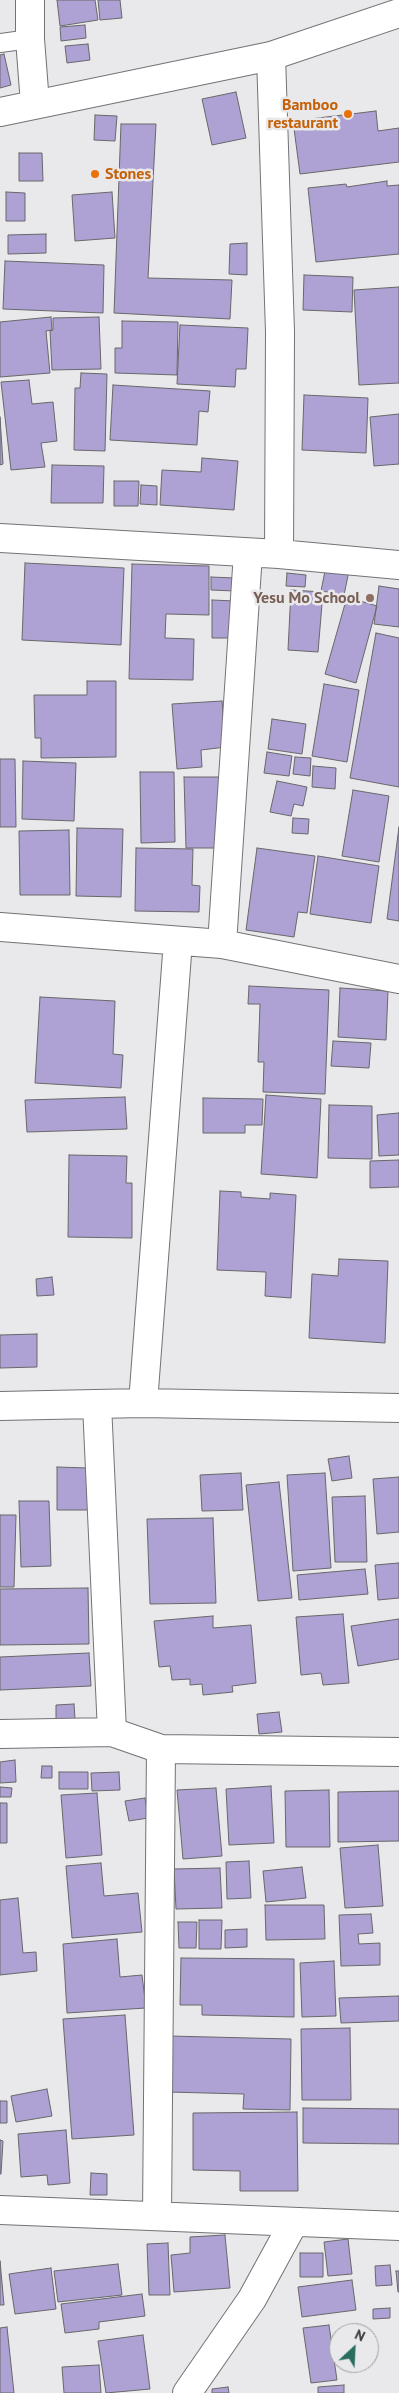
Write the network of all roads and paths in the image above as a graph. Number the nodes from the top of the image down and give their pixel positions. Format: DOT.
graph roads {
  1 [pos="30,0"];
  2 [pos="399,13"];
  3 [pos="30,39"];
  4 [pos="0,43"];
  5 [pos="272,56"];
  6 [pos="35,104"];
  7 [pos="0,112"];
  8 [pos="0,538"];
  9 [pos="248,553"];
  10 [pos="279,554"];
  11 [pos="399,565"];
  12 [pos="0,927"];
  13 [pos="178,941"];
  14 [pos="222,944"];
  15 [pos="399,979"];
  16 [pos="143,1403"];
  17 [pos="97,1404"];
  18 [pos="0,1406"];
  19 [pos="399,1408"];
  20 [pos="112,1732"];
  21 [pos="0,1734"];
  22 [pos="161,1749"];
  23 [pos="399,1752"];
  24 [pos="0,2210"];
  25 [pos="157,2216"];
  26 [pos="294,2222"];
  27 [pos="399,2226"];
  28 [pos="187,2393"];
  1 -- 3 [label="street"];
  2 -- 5 [label="street"];
  3 -- 4 [label="lane"];
  3 -- 6 [label="street"];
  5 -- 6 [label="street"];
  5 -- 10 [label="street"];
  6 -- 7 [label="street"];
  8 -- 9 [label="street"];
  9 -- 10 [label="street"];
  9 -- 14 [label="street"];
  10 -- 11 [label="street"];
  12 -- 13 [label="street"];
  13 -- 14 [label="street"];
  13 -- 16 [label="street"];
  14 -- 15 [label="street"];
  16 -- 17 [label="street"];
  16 -- 19 [label="street"];
  17 -- 18 [label="street"];
  17 -- 20 [label="street"];
  20 -- 21 [label="street"];
  20 -- 22 [label="street"];
  22 -- 23 [label="street"];
  22 -- 25 [label="street"];
  24 -- 25 [label="street"];
  25 -- 26 [label="street"];
  26 -- 27 [label="street"];
  26 -- 28 [label="street"];
}
